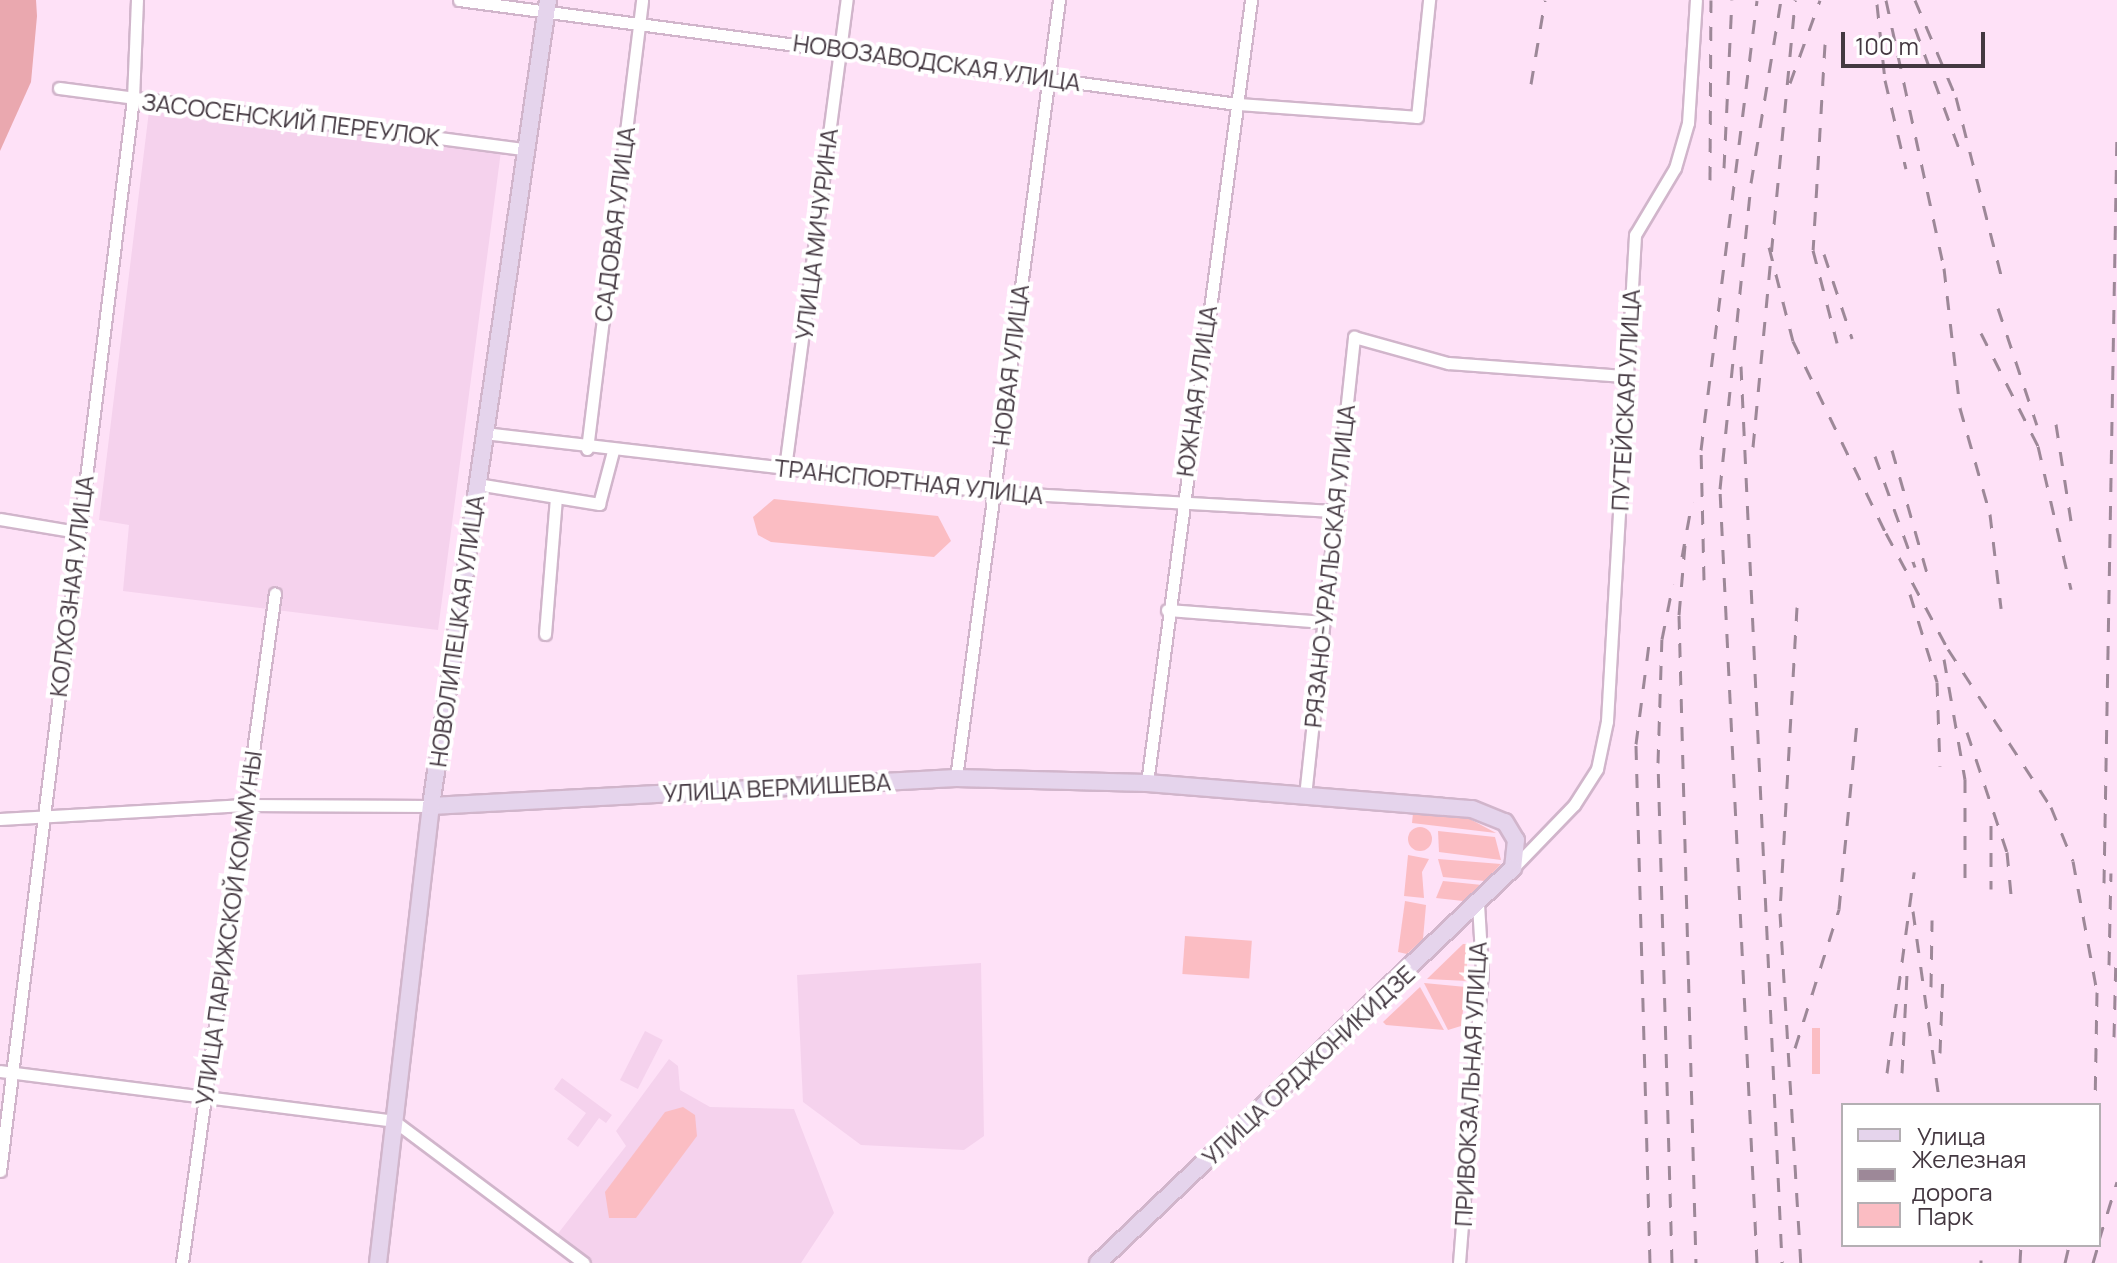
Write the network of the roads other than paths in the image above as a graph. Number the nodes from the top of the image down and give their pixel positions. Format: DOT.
graph roads {
  1 [pos="137,0"];
  2 [pos="459,0"];
  3 [pos="642,0"];
  4 [pos="847,0"];
  5 [pos="1059,0"];
  6 [pos="1251,0"];
  7 [pos="1429,0"];
  8 [pos="1696,0"];
  9 [pos="548,6"];
  10 [pos="639,24"];
  11 [pos="840,48"];
  12 [pos="1048,77"];
  13 [pos="59,88"];
  14 [pos="133,99"];
  15 [pos="1237,104"];
  16 [pos="523,149"];
  17 [pos="1624,376"];
  18 [pos="484,433"];
  19 [pos="587,449"];
  20 [pos="613,451"];
  21 [pos="785,468"];
  22 [pos="477,484"];
  23 [pos="994,492"];
  24 [pos="556,497"];
  25 [pos="1180,503"];
  26 [pos="1336,511"];
  27 [pos="0,519"];
  28 [pos="77,532"];
  29 [pos="275,593"];
  30 [pos="1167,610"];
  31 [pos="1322,622"];
  32 [pos="545,634"];
  33 [pos="956,778"];
  34 [pos="1147,783"];
  35 [pos="1305,796"];
  36 [pos="245,805"];
  37 [pos="431,806"];
  38 [pos="42,818"];
  39 [pos="0,819"];
  40 [pos="1516,865"];
  41 [pos="1478,904"];
  42 [pos="0,1071"];
  43 [pos="15,1073"];
  44 [pos="205,1096"];
  45 [pos="394,1121"];
  46 [pos="0,1171"];
  47 [pos="182,1263"];
  48 [pos="378,1263"];
  49 [pos="584,1263"];
  50 [pos="1098,1263"];
  51 [pos="1459,1263"];
  1 -- 14 [label="street, КОЛХОЗНАЯ УЛИЦА"];
  2 -- 9 [label="street, НОВОЗАВОДСКАЯ УЛИЦА"];
  3 -- 10 [label="street, САДОВАЯ УЛИЦА"];
  4 -- 11 [label="street, УЛИЦА МИЧУРИНА"];
  5 -- 12 [label="street, НОВАЯ УЛИЦА"];
  6 -- 15 [label="street, ЮЖНАЯ УЛИЦА"];
  7 -- 15 [label="street, НОВОЗАВОДСКАЯ УЛИЦА"];
  8 -- 17 [label="street, ПУТЕЙСКАЯ УЛИЦА"];
  9 -- 10 [label="street, НОВОЗАВОДСКАЯ УЛИЦА"];
  9 -- 16 [label="street, НОВОЛИПЕЦКАЯ УЛИЦА"];
  10 -- 11 [label="street, НОВОЗАВОДСКАЯ УЛИЦА"];
  10 -- 19 [label="street, САДОВАЯ УЛИЦА"];
  11 -- 12 [label="street, НОВОЗАВОДСКАЯ УЛИЦА"];
  11 -- 21 [label="street, УЛИЦА МИЧУРИНА"];
  12 -- 15 [label="street, НОВОЗАВОДСКАЯ УЛИЦА"];
  12 -- 23 [label="street, НОВАЯ УЛИЦА"];
  13 -- 14 [label="street, ЗАСОСЕНСКИЙ ПЕРЕУЛОК"];
  14 -- 16 [label="street, ЗАСОСЕНСКИЙ ПЕРЕУЛОК"];
  14 -- 28 [label="street, КОЛХОЗНАЯ УЛИЦА"];
  15 -- 25 [label="street, ЮЖНАЯ УЛИЦА"];
  16 -- 18 [label="street, НОВОЛИПЕЦКАЯ УЛИЦА"];
  17 -- 26 [label="street, РЯЗАНО-УРАЛЬСКАЯ УЛИЦА"];
  17 -- 40 [label="street, ПУТЕЙСКАЯ УЛИЦА"];
  18 -- 19 [label="street, ТРАНСПОРТНАЯ УЛИЦА"];
  18 -- 22 [label="street, НОВОЛИПЕЦКАЯ УЛИЦА"];
  19 -- 20 [label="street, ТРАНСПОРТНАЯ УЛИЦА"];
  20 -- 21 [label="street, ТРАНСПОРТНАЯ УЛИЦА"];
  20 -- 24 [label="street"];
  21 -- 23 [label="street, ТРАНСПОРТНАЯ УЛИЦА"];
  22 -- 24 [label="street"];
  22 -- 37 [label="street, НОВОЛИПЕЦКАЯ УЛИЦА"];
  23 -- 25 [label="street, ТРАНСПОРТНАЯ УЛИЦА"];
  23 -- 33 [label="street, НОВАЯ УЛИЦА"];
  24 -- 32 [label="street"];
  25 -- 26 [label="street, ТРАНСПОРТНАЯ УЛИЦА"];
  25 -- 30 [label="street, ЮЖНАЯ УЛИЦА"];
  26 -- 31 [label="street, РЯЗАНО-УРАЛЬСКАЯ УЛИЦА"];
  27 -- 28 [label="street"];
  28 -- 38 [label="street, КОЛХОЗНАЯ УЛИЦА"];
  29 -- 36 [label="street, УЛИЦА ПАРИЖСКОЙ КОММУНЫ"];
  30 -- 31 [label="street"];
  30 -- 34 [label="street, ЮЖНАЯ УЛИЦА"];
  31 -- 35 [label="street, РЯЗАНО-УРАЛЬСКАЯ УЛИЦА"];
  33 -- 34 [label="street, УЛИЦА ВЕРМИШЕВА"];
  33 -- 37 [label="street, УЛИЦА ВЕРМИШЕВА"];
  34 -- 35 [label="street, УЛИЦА ВЕРМИШЕВА"];
  35 -- 40 [label="street, УЛИЦА ВЕРМИШЕВА"];
  36 -- 37 [label="street, УЛИЦА ВЕРМИШЕВА"];
  36 -- 38 [label="street, УЛИЦА ВЕРМИШЕВА"];
  36 -- 44 [label="street, УЛИЦА ПАРИЖСКОЙ КОММУНЫ"];
  37 -- 45 [label="street, НОВОЛИПЕЦКАЯ УЛИЦА"];
  38 -- 39 [label="street, УЛИЦА ВЕРМИШЕВА"];
  38 -- 43 [label="street, КОЛХОЗНАЯ УЛИЦА"];
  40 -- 41 [label="street, УЛИЦА ОРДЖОНИКИДЗЕ"];
  41 -- 50 [label="street, УЛИЦА ОРДЖОНИКИДЗЕ"];
  41 -- 51 [label="street, ПРИВОКЗАЛЬНАЯ УЛИЦА"];
  42 -- 43 [label="street"];
  43 -- 44 [label="street"];
  43 -- 46 [label="street, КОЛХОЗНАЯ УЛИЦА"];
  44 -- 45 [label="street"];
  44 -- 47 [label="street, УЛИЦА ПАРИЖСКОЙ КОММУНЫ"];
  45 -- 48 [label="street, НОВОЛИПЕЦКАЯ УЛИЦА"];
  45 -- 49 [label="street"];
}
